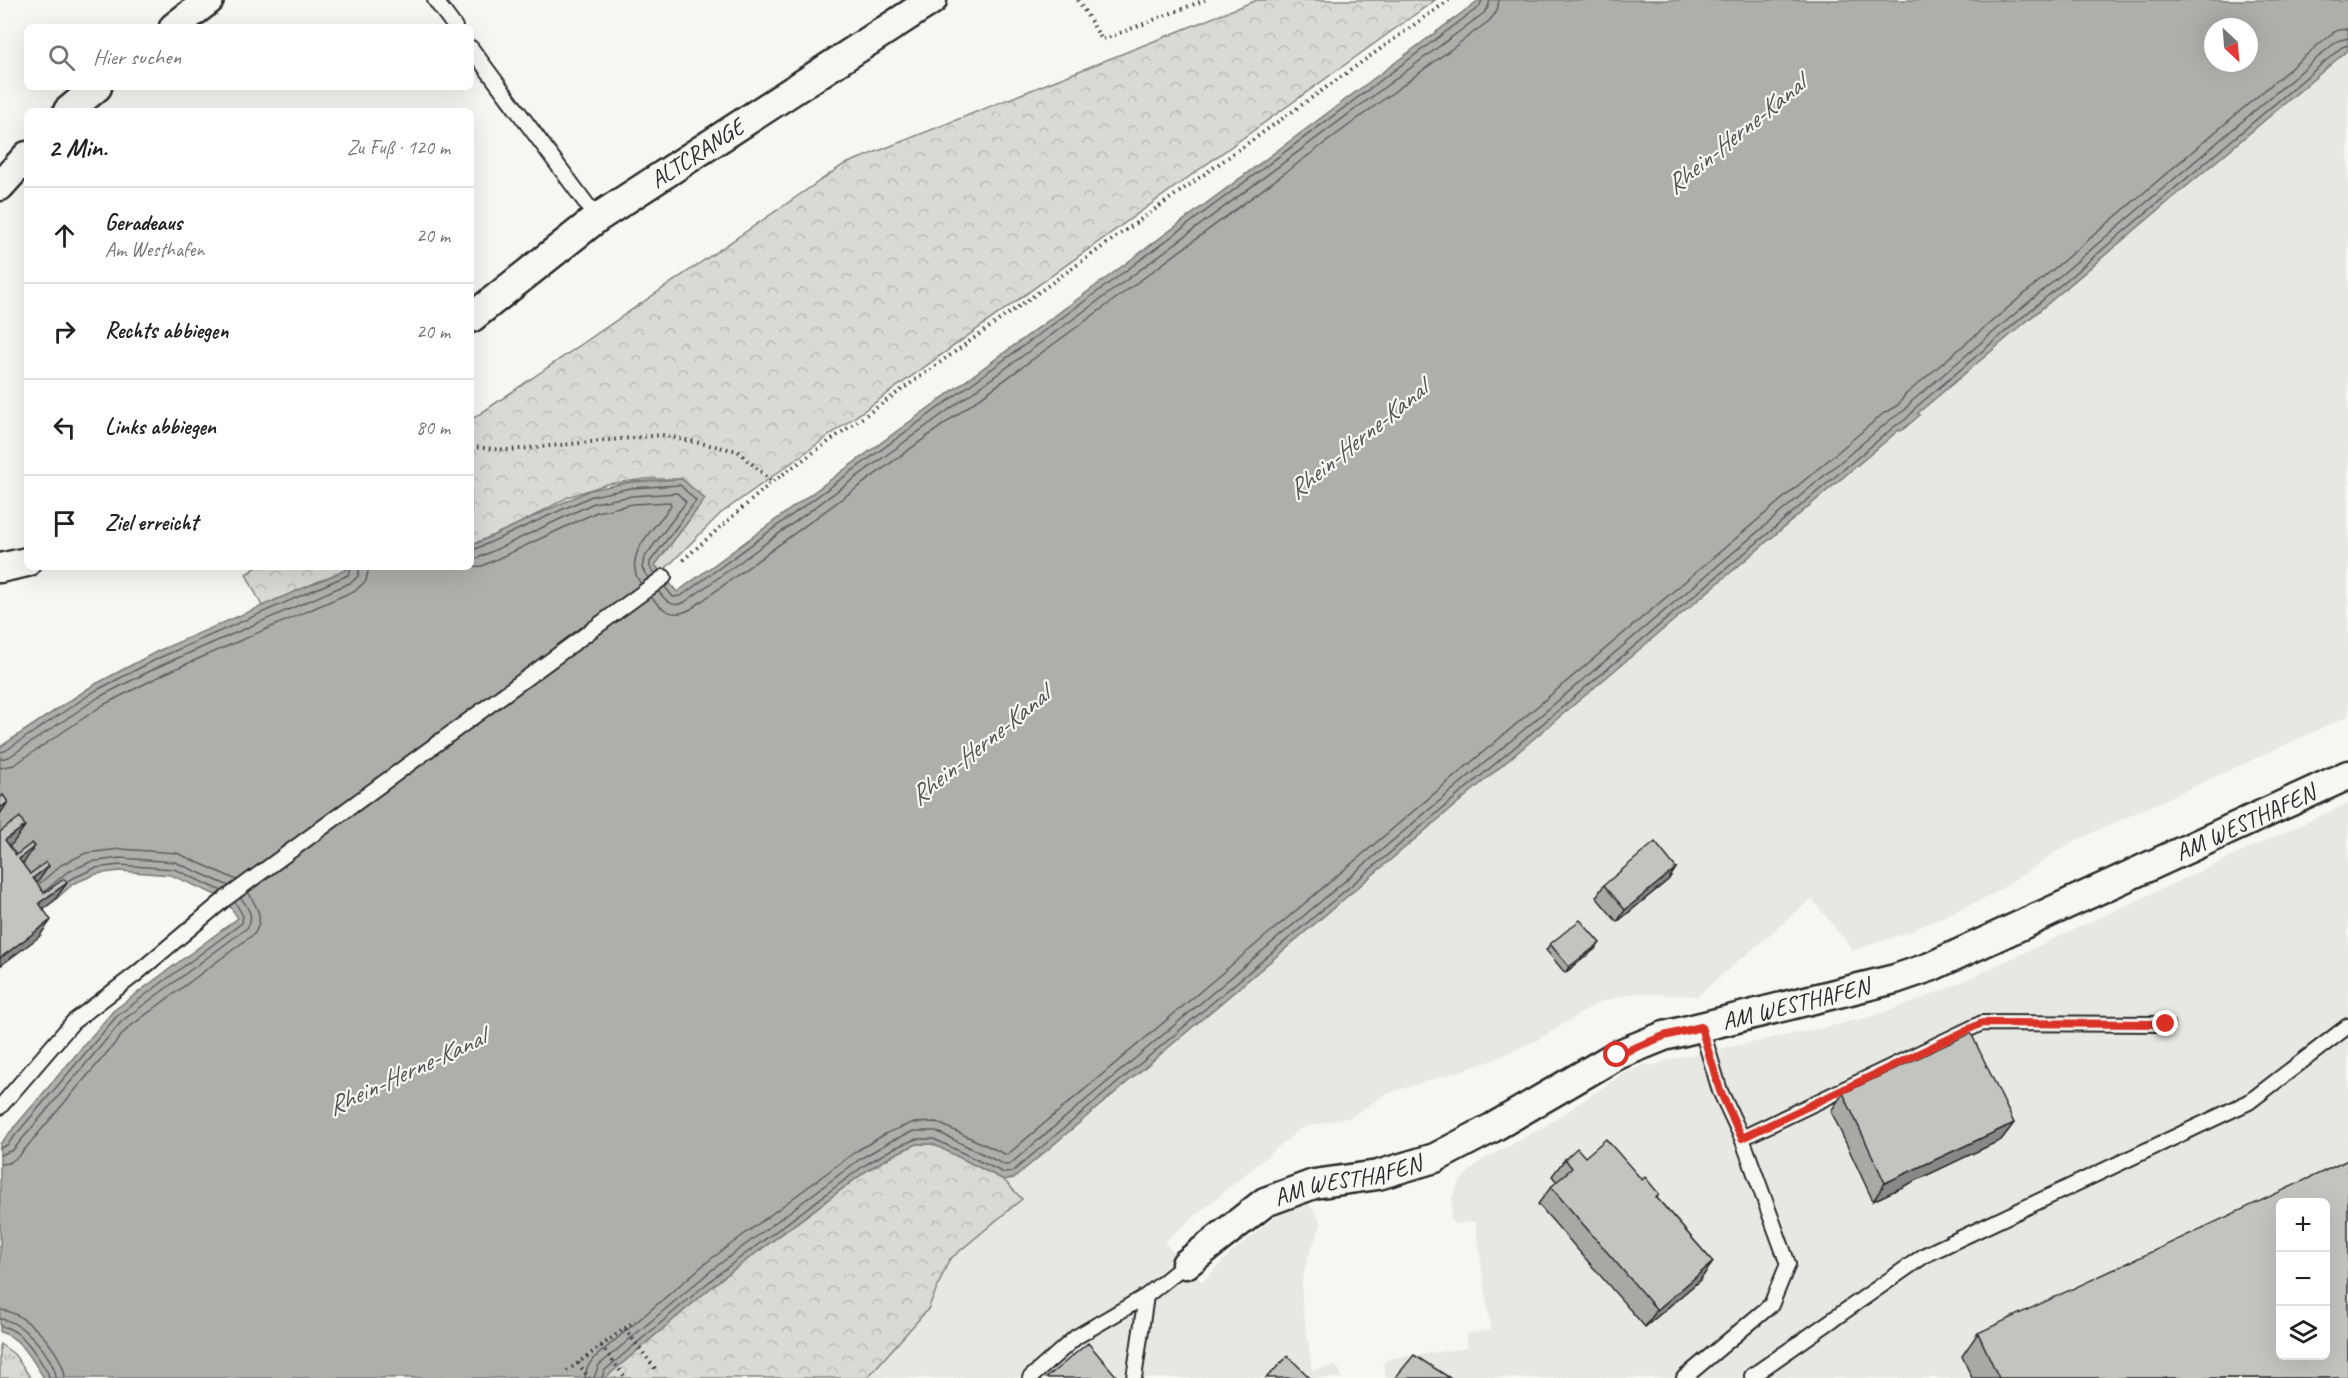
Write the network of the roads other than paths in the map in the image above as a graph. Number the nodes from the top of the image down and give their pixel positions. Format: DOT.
graph roads {
  1 [pos="209,0"];
  2 [pos="435,0"];
  3 [pos="932,0"];
  4 [pos="178,24"];
  5 [pos="453,24"];
  6 [pos="474,52"];
  7 [pos="93,90"];
  8 [pos="72,108"];
  9 [pos="24,159"];
  10 [pos="0,186"];
  11 [pos="597,218"];
  12 [pos="474,316"];
  13 [pos="664,577"];
  14 [pos="2348,775"];
  15 [pos="2166,1024"];
  16 [pos="2348,1026"];
  17 [pos="1701,1027"];
  18 [pos="0,1107"];
  19 [pos="1742,1138"];
  20 [pos="1186,1264"];
  21 [pos="1146,1296"];
  22 [pos="1030,1378"];
  23 [pos="1134,1378"];
  24 [pos="1684,1378"];
  25 [pos="1753,1378"];
  1 -- 4 [label="street"];
  2 -- 5 [label="lane"];
  3 -- 11 [label="street, ALTCRANGE"];
  6 -- 11 [label="lane"];
  7 -- 8 [label="street"];
  9 -- 10 [label="street"];
  11 -- 12 [label="street, ALTCRANGE"];
  13 -- 18 [label="lane"];
  14 -- 17 [label="street, AM WESTHAFEN"];
  15 -- 19 [label="lane"];
  16 -- 25 [label="lane"];
  17 -- 19 [label="lane"];
  17 -- 20 [label="street, AM WESTHAFEN"];
  19 -- 24 [label="lane"];
  20 -- 21 [label="lane"];
  21 -- 22 [label="lane"];
  21 -- 23 [label="lane"];
}
